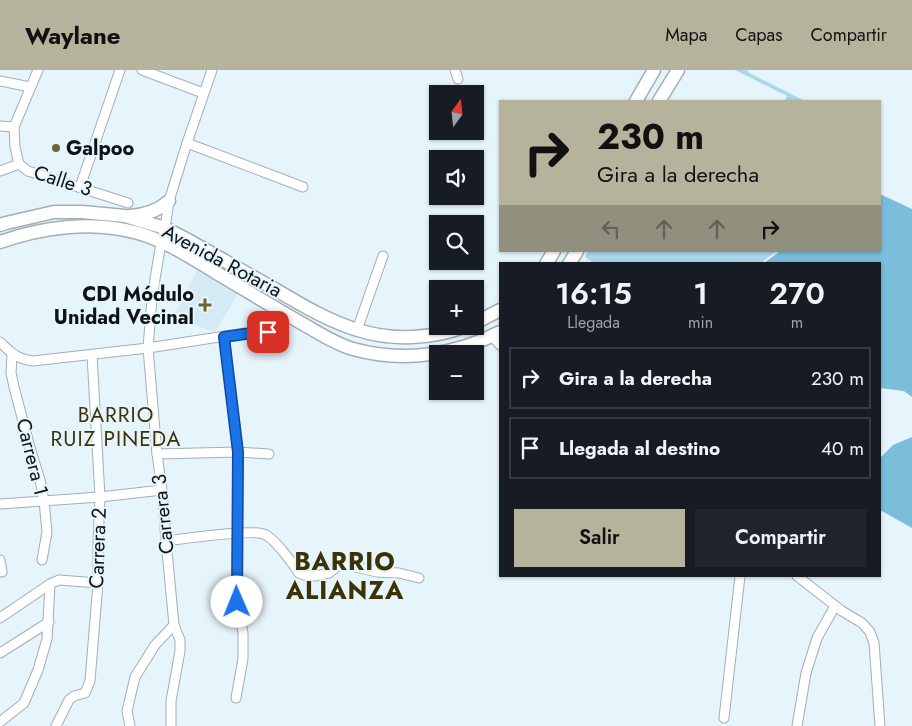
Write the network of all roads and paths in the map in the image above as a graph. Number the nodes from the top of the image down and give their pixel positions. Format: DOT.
graph roads {
  1 [pos="38,70"];
  2 [pos="120,70"];
  3 [pos="142,70"];
  4 [pos="212,70"];
  5 [pos="455,70"];
  6 [pos="654,70"];
  7 [pos="678,70"];
  8 [pos="458,79"];
  9 [pos="0,81"];
  10 [pos="30,87"];
  11 [pos="204,93"];
  12 [pos="637,100"];
  13 [pos="660,100"];
  14 [pos="0,126"];
  15 [pos="14,127"];
  16 [pos="187,143"];
  17 [pos="19,164"];
  18 [pos="0,171"];
  19 [pos="80,187"];
  20 [pos="303,187"];
  21 [pos="169,201"];
  22 [pos="128,203"];
  23 [pos="125,216"];
  24 [pos="0,225"];
  25 [pos="165,228"];
  26 [pos="162,241"];
  27 [pos="0,242"];
  28 [pos="383,256"];
  29 [pos="499,311"];
  30 [pos="484,318"];
  31 [pos="357,330"];
  32 [pos="270,332"];
  33 [pos="437,335"];
  34 [pos="224,337"];
  35 [pos="497,338"];
  36 [pos="0,342"];
  37 [pos="148,348"];
  38 [pos="12,354"];
  39 [pos="92,355"];
  40 [pos="238,452"];
  41 [pos="157,454"];
  42 [pos="269,454"];
  43 [pos="162,490"];
  44 [pos="100,497"];
  45 [pos="44,500"];
  46 [pos="0,504"];
  47 [pos="237,533"];
  48 [pos="166,541"];
  49 [pos="0,560"];
  50 [pos="42,560"];
  51 [pos="2,572"];
  52 [pos="740,577"];
  53 [pos="798,577"];
  54 [pos="419,578"];
  55 [pos="98,583"];
  56 [pos="50,584"];
  57 [pos="835,606"];
  58 [pos="0,618"];
  59 [pos="49,622"];
  60 [pos="174,626"];
  61 [pos="0,653"];
  62 [pos="236,698"];
  63 [pos="724,718"];
  64 [pos="0,722"];
  65 [pos="56,726"];
  66 [pos="130,726"];
  67 [pos="171,726"];
  68 [pos="797,726"];
  69 [pos="880,726"];
  1 -- 10 [label="street"];
  2 -- 19 [label="street"];
  3 -- 11 [label="street"];
  4 -- 11 [label="street, Carrera 3"];
  5 -- 8 [label="street"];
  6 -- 12 [label="main road"];
  7 -- 13 [label="main road"];
  9 -- 10 [label="street"];
  10 -- 15 [label="street"];
  11 -- 16 [label="street, Carrera 3"];
  14 -- 15 [label="street"];
  15 -- 17 [label="street"];
  16 -- 20 [label="street"];
  16 -- 21 [label="street, Carrera 3"];
  17 -- 18 [label="street, Calle 3"];
  17 -- 19 [label="street, Calle 3"];
  19 -- 22 [label="street, Calle 3"];
  21 -- 23 [label="main road"];
  21 -- 25 [label="street, Carrera 3"];
  23 -- 24 [label="main road, Avenida Rotaria"];
  23 -- 25 [label="main road, Avenida Rotaria"];
  25 -- 26 [label="street, Carrera 3"];
  25 -- 31 [label="main road, Avenida Rotaria"];
  26 -- 27 [label="main road, Avenida Rotaria"];
  26 -- 35 [label="main road, Avenida Rotaria"];
  26 -- 37 [label="street, Carrera 3"];
  28 -- 31 [label="street"];
  29 -- 30 [label="main road"];
  31 -- 33 [label="main road, Avenida Rotaria"];
  32 -- 34 [label="street"];
  34 -- 37 [label="street"];
  34 -- 40 [label="street"];
  36 -- 38 [label="street"];
  37 -- 39 [label="street"];
  37 -- 41 [label="street, Carrera 3"];
  38 -- 39 [label="street"];
  38 -- 45 [label="street, Carrera 1"];
  39 -- 44 [label="street, Carrera 2"];
  40 -- 41 [label="street"];
  40 -- 42 [label="street"];
  40 -- 47 [label="street"];
  41 -- 43 [label="street, Carrera 3"];
  43 -- 44 [label="street"];
  43 -- 48 [label="street, Carrera 3"];
  44 -- 45 [label="street"];
  44 -- 55 [label="street, Carrera 2"];
  45 -- 46 [label="street"];
  45 -- 50 [label="street, Carrera 1"];
  47 -- 48 [label="street"];
  47 -- 54 [label="street"];
  47 -- 62 [label="street"];
  48 -- 60 [label="street, Carrera 3"];
  49 -- 51 [label="street"];
  52 -- 63 [label="street"];
  53 -- 57 [label="street"];
  55 -- 56 [label="street"];
  55 -- 65 [label="street, Carrera 2"];
  56 -- 58 [label="street"];
  56 -- 59 [label="street"];
  57 -- 68 [label="street"];
  57 -- 69 [label="street"];
  59 -- 61 [label="street"];
  59 -- 64 [label="street"];
  60 -- 66 [label="street"];
  60 -- 67 [label="street, Carrera 3"];
}
